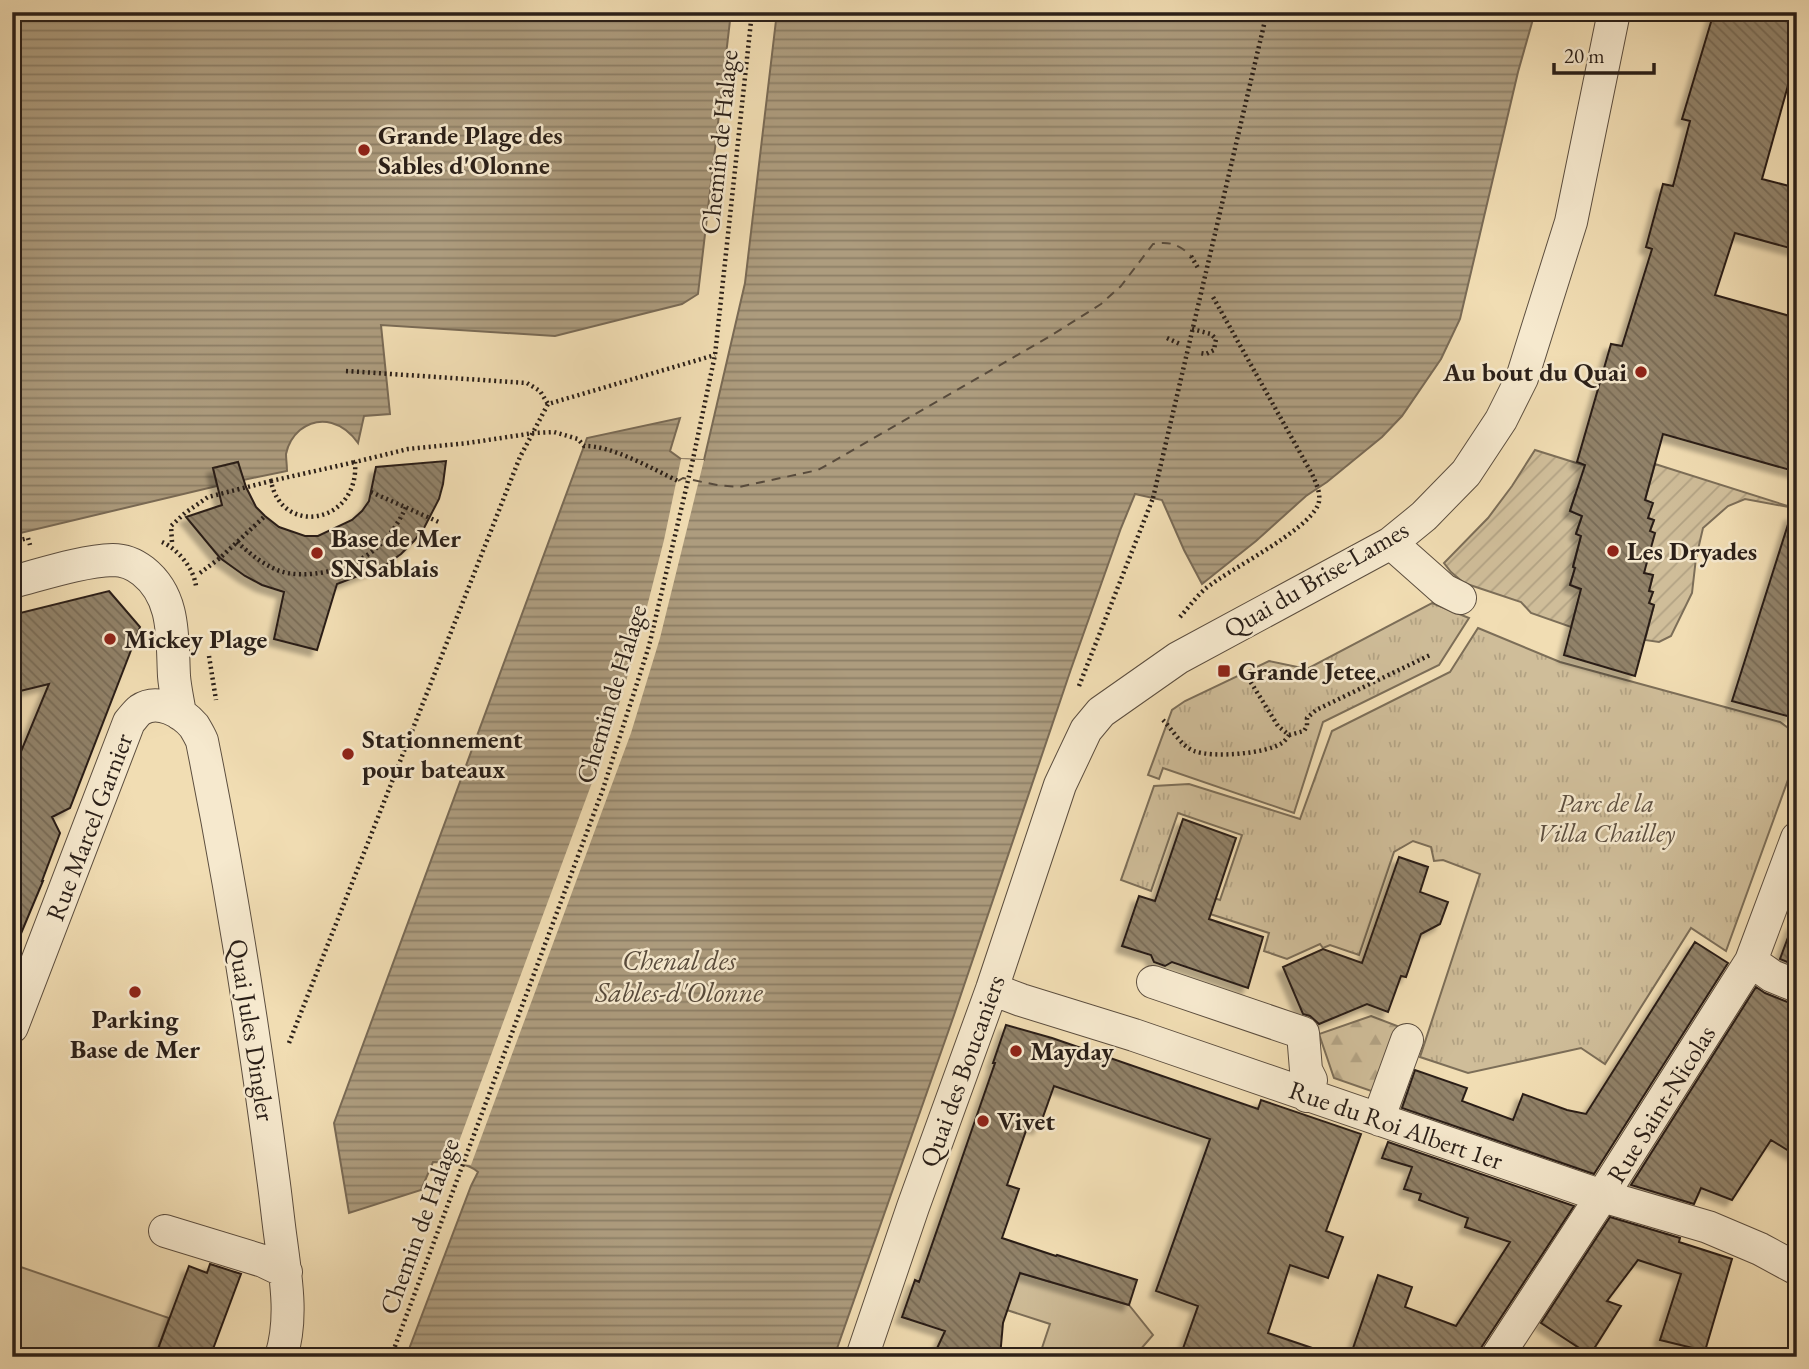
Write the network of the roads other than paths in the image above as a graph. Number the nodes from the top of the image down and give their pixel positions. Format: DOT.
graph roads {
  1 [pos="1614,12"];
  2 [pos="1391,543"];
  3 [pos="12,582"];
  4 [pos="1460,598"];
  5 [pos="180,713"];
  6 [pos="1060,785"];
  7 [pos="1797,838"];
  8 [pos="1751,961"];
  9 [pos="1153,982"];
  10 [pos="1797,986"];
  11 [pos="992,989"];
  12 [pos="12,1027"];
  13 [pos="1408,1040"];
  14 [pos="1307,1096"];
  15 [pos="1381,1120"];
  16 [pos="1602,1196"];
  17 [pos="164,1231"];
  18 [pos="1797,1269"];
  19 [pos="286,1272"];
  20 [pos="281,1357"];
  21 [pos="862,1357"];
  22 [pos="1497,1357"];
  1 -- 2 [label="street, Quai du Brise-Lames"];
  2 -- 4 [label="street"];
  2 -- 6 [label="street, Quai du Brise-Lames"];
  3 -- 5 [label="street"];
  5 -- 12 [label="street, Rue Marcel Garnier"];
  5 -- 19 [label="street, Quai Jules Dingler"];
  6 -- 11 [label="street, Quai des Boucaniers"];
  7 -- 8 [label="street, Rue Saint-Nicolas"];
  8 -- 10 [label="street"];
  8 -- 16 [label="street, Rue Saint-Nicolas"];
  9 -- 14 [label="street"];
  11 -- 14 [label="street, Rue du Roi Albert 1er"];
  11 -- 21 [label="street, Quai des Boucaniers"];
  13 -- 15 [label="street"];
  14 -- 15 [label="street, Rue du Roi Albert 1er"];
  15 -- 16 [label="street, Rue du Roi Albert 1er"];
  16 -- 18 [label="street, Rue du Roi Albert 1er"];
  16 -- 22 [label="street, Rue Saint-Nicolas"];
  17 -- 19 [label="street"];
  19 -- 20 [label="street, Quai Jules Dingler"];
}
